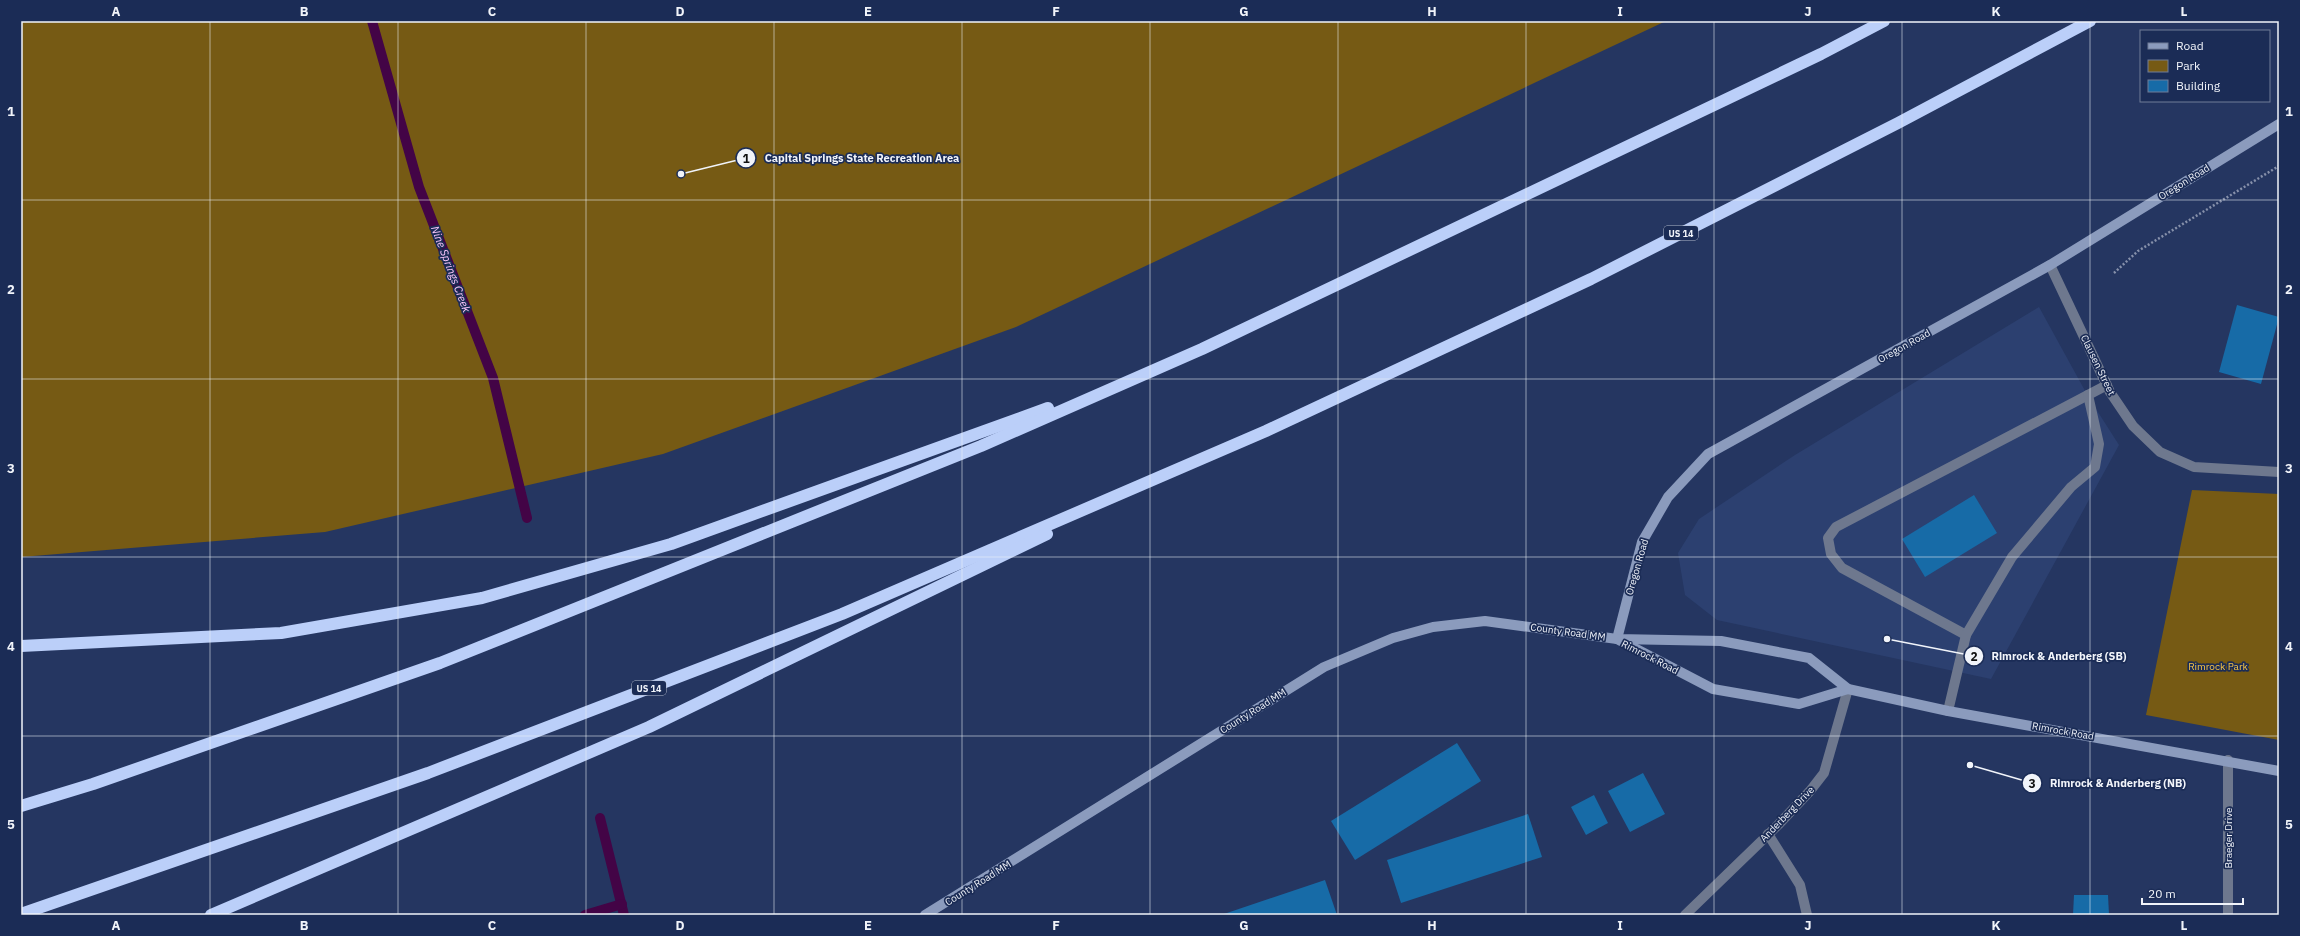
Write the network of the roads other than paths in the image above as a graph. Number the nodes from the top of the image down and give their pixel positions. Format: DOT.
graph roads {
  1 [pos="1884,21"];
  2 [pos="2090,21"];
  3 [pos="2279,124"];
  4 [pos="2050,265"];
  5 [pos="1145,373"];
  6 [pos="2107,385"];
  7 [pos="2088,394"];
  8 [pos="1198,460"];
  9 [pos="2279,472"];
  10 [pos="1966,636"];
  11 [pos="1617,639"];
  12 [pos="21,646"];
  13 [pos="1848,689"];
  14 [pos="1948,711"];
  15 [pos="2228,760"];
  16 [pos="2279,771"];
  17 [pos="21,806"];
  18 [pos="1768,834"];
  19 [pos="21,914"];
  20 [pos="211,915"];
  21 [pos="925,915"];
  22 [pos="1685,915"];
  23 [pos="1807,915"];
  24 [pos="2228,915"];
  1 -- 5 [label="highway"];
  2 -- 8 [label="highway, US 14"];
  3 -- 4 [label="main road, Oregon Road"];
  4 -- 6 [label="street, Clausen Street"];
  4 -- 11 [label="main road, Oregon Road"];
  5 -- 12 [label="highway"];
  5 -- 17 [label="highway"];
  6 -- 7 [label="street"];
  6 -- 9 [label="street, Clausen Street"];
  7 -- 10 [label="street"];
  7 -- 10 [label="street"];
  8 -- 19 [label="highway, US 14"];
  8 -- 20 [label="highway"];
  10 -- 14 [label="street"];
  11 -- 13 [label="main road, Rimrock Road"];
  11 -- 13 [label="main road, Rimrock Road"];
  11 -- 21 [label="main road, County Road MM"];
  13 -- 14 [label="main road, Rimrock Road"];
  13 -- 18 [label="street, Anderberg Drive"];
  14 -- 15 [label="main road, Rimrock Road"];
  15 -- 16 [label="main road, Rimrock Road"];
  15 -- 24 [label="street, Braeger Drive"];
  18 -- 22 [label="street, Anderberg Drive"];
  18 -- 23 [label="street"];
}
